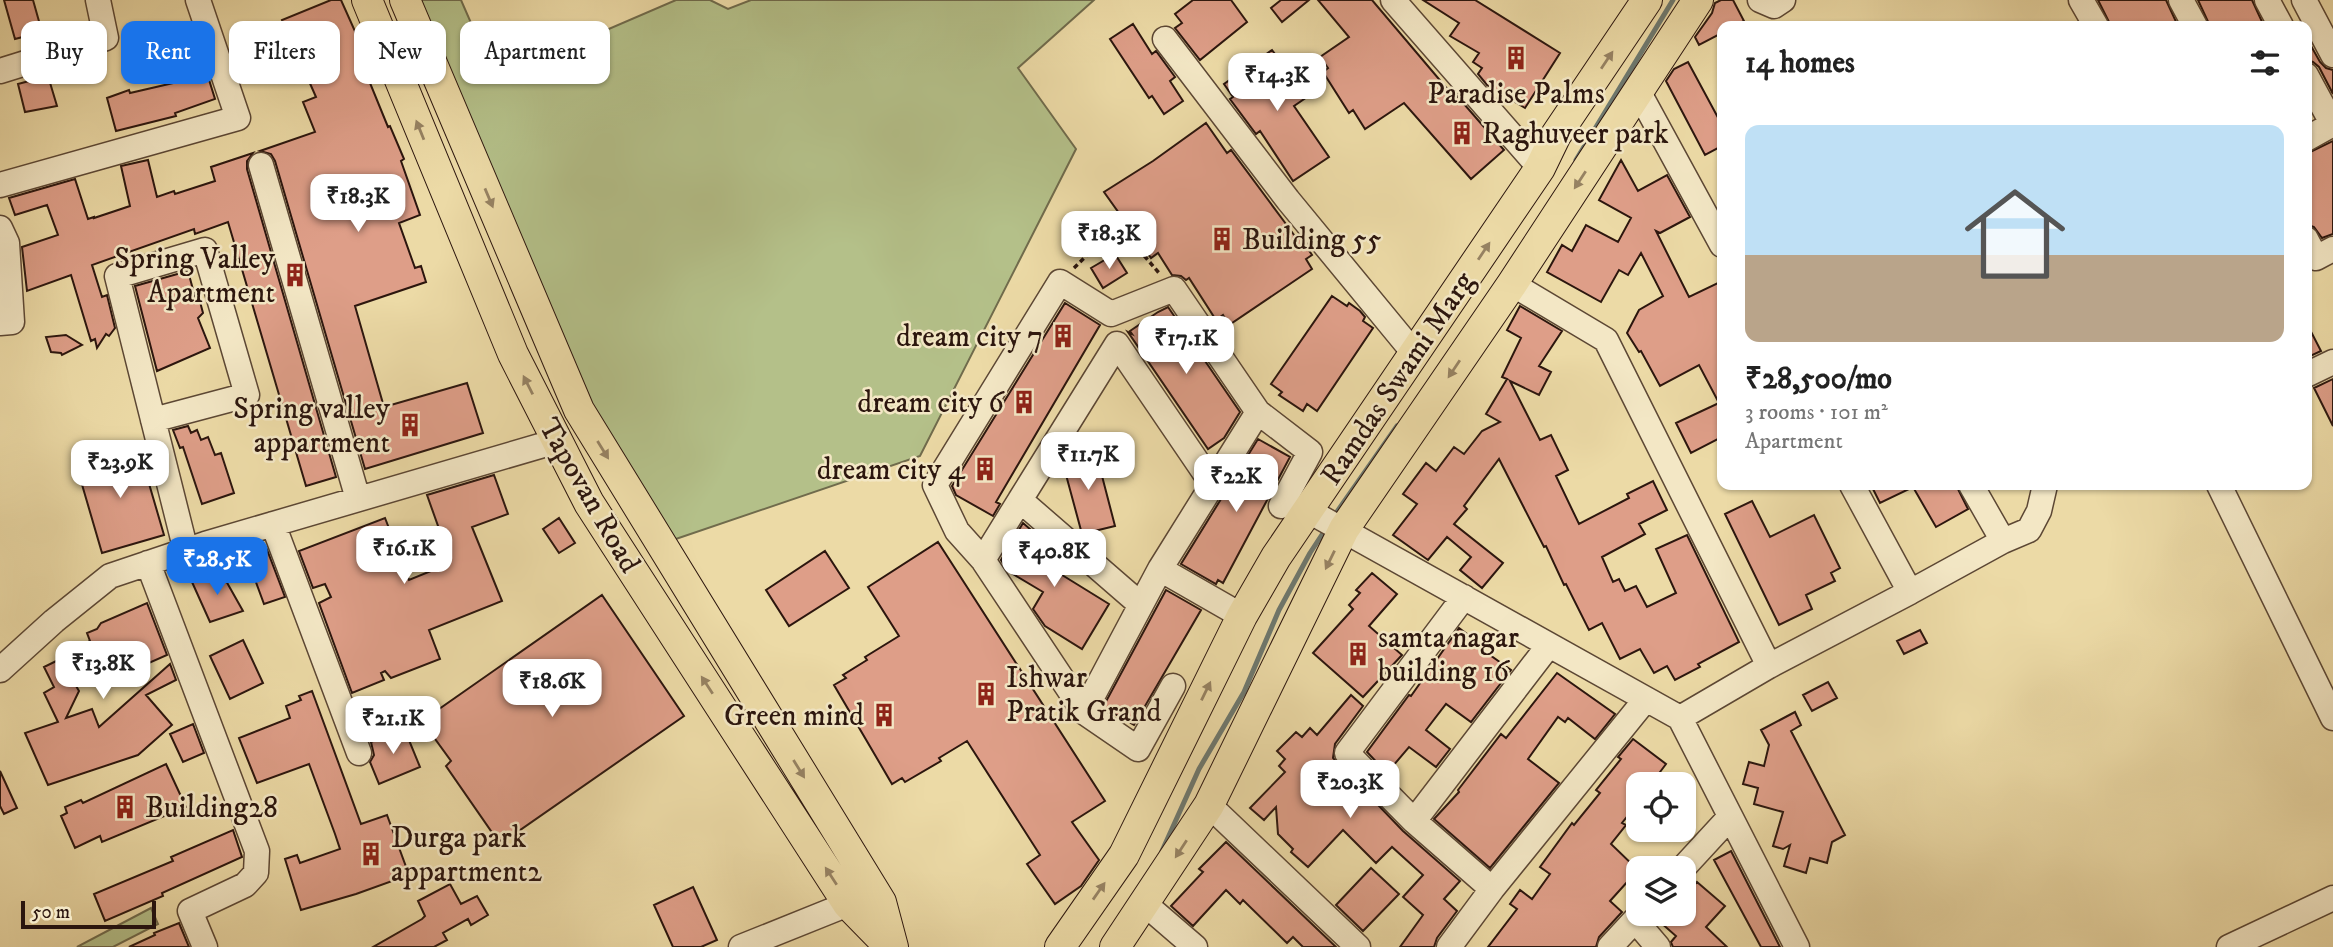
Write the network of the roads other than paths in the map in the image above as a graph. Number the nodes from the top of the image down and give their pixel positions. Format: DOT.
graph roads {
  1 [pos="98,0"];
  2 [pos="198,0"];
  3 [pos="367,0"];
  4 [pos="405,0"];
  5 [pos="1393,0"];
  6 [pos="1647,0"];
  7 [pos="1698,0"];
  8 [pos="1760,0"];
  9 [pos="1783,0"];
  10 [pos="2081,0"];
  11 [pos="2181,0"];
  12 [pos="2267,0"];
  13 [pos="2304,0"];
  14 [pos="2093,21"];
  15 [pos="2192,21"];
  16 [pos="2278,21"];
  17 [pos="1165,39"];
  18 [pos="2333,55"];
  19 [pos="0,71"];
  20 [pos="2312,86"];
  21 [pos="1638,91"];
  22 [pos="2333,125"];
  23 [pos="2312,136"];
  24 [pos="261,165"];
  25 [pos="1541,168"];
  26 [pos="0,185"];
  27 [pos="0,228"];
  28 [pos="1717,236"];
  29 [pos="1512,284"];
  30 [pos="1111,314"];
  31 [pos="0,323"];
  32 [pos="1116,344"];
  33 [pos="1414,353"];
  34 [pos="2333,362"];
  35 [pos="2312,372"];
  36 [pos="1258,412"];
  37 [pos="153,420"];
  38 [pos="557,441"];
  39 [pos="1213,485"];
  40 [pos="1855,490"];
  41 [pos="1974,490"];
  42 [pos="2044,490"];
  43 [pos="2222,490"];
  44 [pos="358,499"];
  45 [pos="1020,500"];
  46 [pos="1319,518"];
  47 [pos="273,524"];
  48 [pos="2003,541"];
  49 [pos="186,551"];
  50 [pos="983,559"];
  51 [pos="148,563"];
  52 [pos="1160,569"];
  53 [pos="1910,592"];
  54 [pos="1464,597"];
  55 [pos="1141,604"];
  56 [pos="1242,616"];
  57 [pos="1549,645"];
  58 [pos="1769,666"];
  59 [pos="0,670"];
  60 [pos="1173,686"];
  61 [pos="1646,699"];
  62 [pos="1084,712"];
  63 [pos="1680,718"];
  64 [pos="2333,718"];
  65 [pos="359,753"];
  66 [pos="1209,805"];
  67 [pos="1730,817"];
  68 [pos="1413,821"];
  69 [pos="1694,856"];
  70 [pos="1492,889"];
  71 [pos="2333,898"];
  72 [pos="849,904"];
  73 [pos="1145,904"];
  74 [pos="1630,926"];
  75 [pos="1644,926"];
  76 [pos="205,947"];
  77 [pos="741,947"];
  78 [pos="891,947"];
  79 [pos="1059,947"];
  80 [pos="1115,947"];
  81 [pos="1195,947"];
  82 [pos="1358,947"];
  83 [pos="1449,947"];
  84 [pos="1610,947"];
  85 [pos="1658,947"];
  86 [pos="1797,947"];
  87 [pos="2229,947"];
  1 -- 19 [label="street"];
  2 -- 26 [label="street"];
  38 -- 3 [label="main road, Tapovan Road, one-way"];
  4 -- 78 [label="main road, one-way"];
  5 -- 25 [label="street"];
  25 -- 6 [label="main road, Ramdas Swami Marg, one-way"];
  7 -- 21 [label="main road"];
  8 -- 9 [label="street"];
  10 -- 14 [label="street"];
  11 -- 15 [label="street"];
  12 -- 16 [label="street"];
  13 -- 18 [label="street"];
  17 -- 33 [label="street"];
  20 -- 22 [label="street"];
  21 -- 28 [label="street"];
  21 -- 29 [label="main road, one-way"];
  22 -- 23 [label="street"];
  24 -- 44 [label="street"];
  33 -- 25 [label="main road, Ramdas Swami Marg, one-way"];
  27 -- 31 [label="street"];
  29 -- 46 [label="main road, one-way"];
  29 -- 58 [label="street"];
  30 -- 32 [label="street"];
  30 -- 36 [label="street"];
  30 -- 50 [label="street"];
  32 -- 39 [label="street"];
  32 -- 45 [label="street"];
  33 -- 46 [label="main road, Ramdas Swami Marg"];
  34 -- 35 [label="street"];
  36 -- 39 [label="street"];
  36 -- 46 [label="street"];
  37 -- 37 [label="street"];
  37 -- 49 [label="street"];
  38 -- 44 [label="street"];
  72 -- 38 [label="main road, Tapovan Road, one-way"];
  39 -- 52 [label="street"];
  40 -- 53 [label="street"];
  41 -- 48 [label="street"];
  42 -- 48 [label="street"];
  43 -- 64 [label="street"];
  44 -- 47 [label="street"];
  45 -- 50 [label="street"];
  45 -- 55 [label="street"];
  46 -- 54 [label="street"];
  46 -- 56 [label="main road, Ramdas Swami Marg"];
  46 -- 66 [label="main road, one-way"];
  47 -- 49 [label="street"];
  47 -- 65 [label="street"];
  48 -- 53 [label="street"];
  49 -- 51 [label="street"];
  50 -- 62 [label="street"];
  51 -- 59 [label="street"];
  51 -- 76 [label="street"];
  52 -- 55 [label="street"];
  52 -- 56 [label="street"];
  53 -- 58 [label="street"];
  54 -- 57 [label="street"];
  54 -- 68 [label="street"];
  55 -- 62 [label="street"];
  79 -- 56 [label="main road, Ramdas Swami Marg, one-way"];
  57 -- 61 [label="street"];
  57 -- 68 [label="street"];
  58 -- 63 [label="street"];
  60 -- 62 [label="street"];
  61 -- 63 [label="street"];
  61 -- 70 [label="street"];
  63 -- 67 [label="street"];
  66 -- 73 [label="main road, one-way"];
  66 -- 82 [label="street"];
  67 -- 69 [label="street"];
  67 -- 86 [label="street"];
  68 -- 70 [label="street"];
  70 -- 83 [label="street"];
  71 -- 87 [label="street"];
  72 -- 77 [label="street"];
  72 -- 78 [label="main road, Tapovan Road"];
  73 -- 80 [label="main road"];
  73 -- 81 [label="street"];
  74 -- 84 [label="street"];
  75 -- 85 [label="street"];
}
